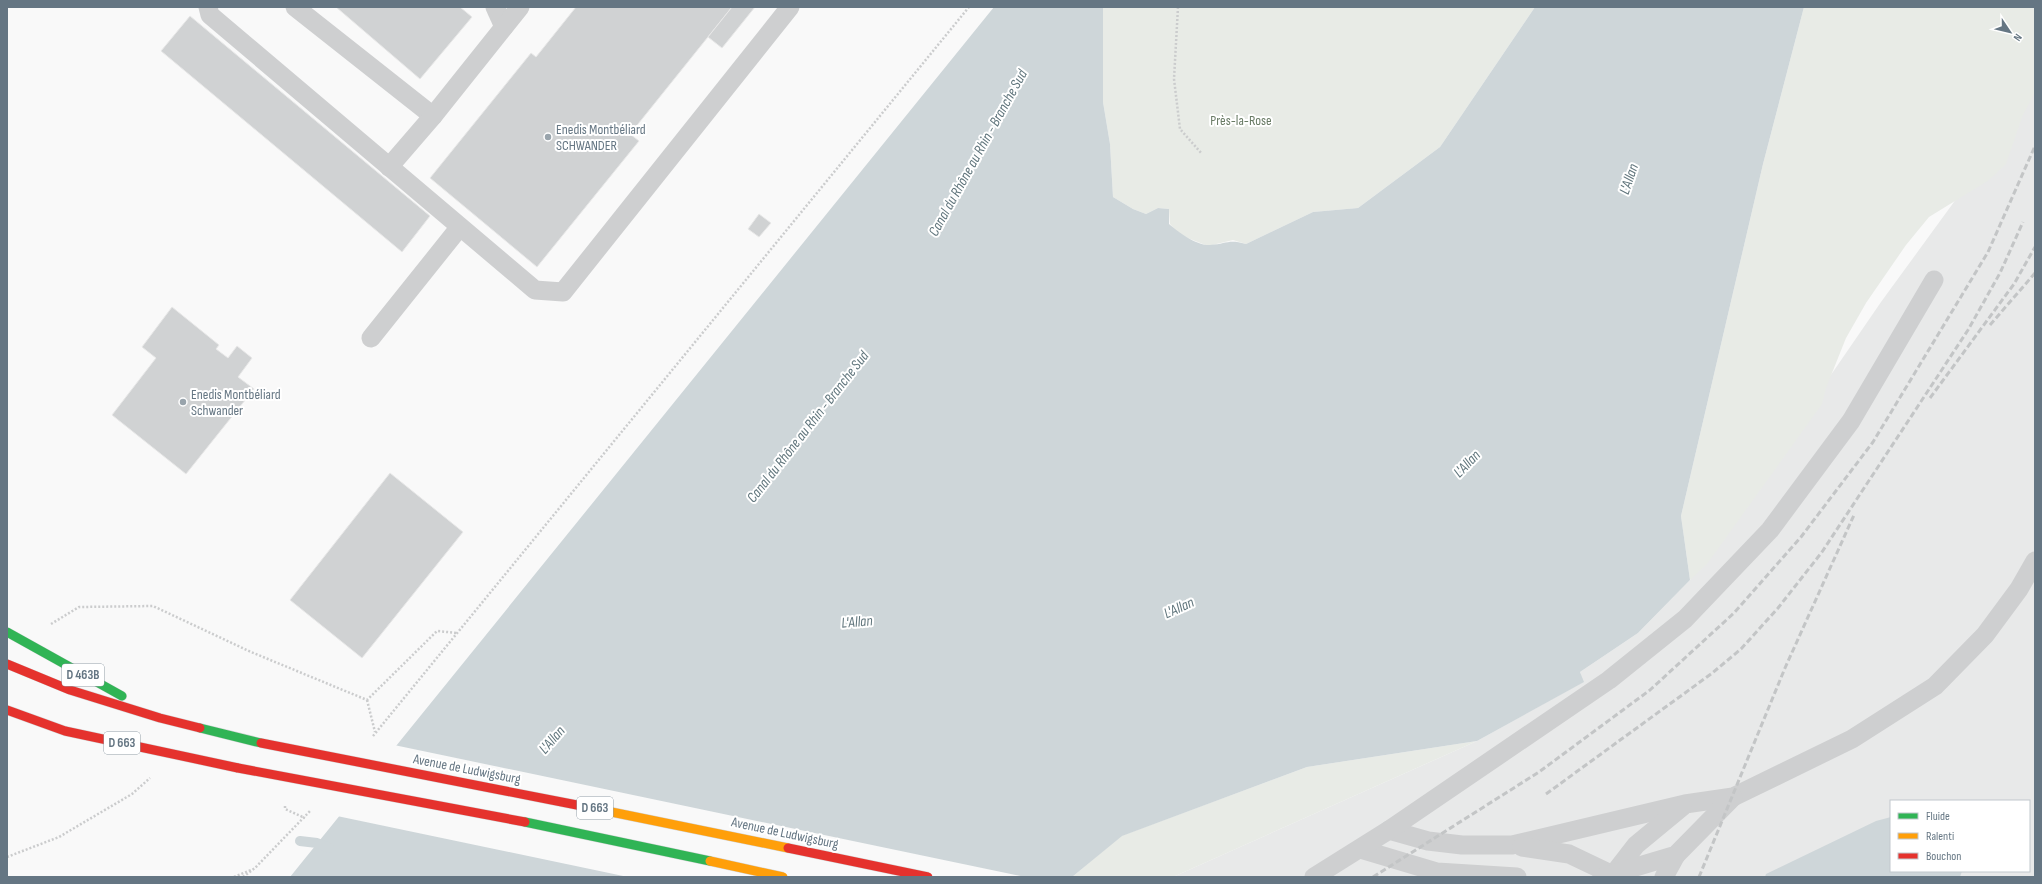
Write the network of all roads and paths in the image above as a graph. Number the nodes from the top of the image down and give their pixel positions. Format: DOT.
graph roads {
  1 [pos="208,7"];
  2 [pos="295,7"];
  3 [pos="495,7"];
  4 [pos="520,7"];
  5 [pos="790,7"];
  6 [pos="969,7"];
  7 [pos="1178,7"];
  8 [pos="504,27"];
  9 [pos="433,116"];
  10 [pos="1202,154"];
  11 [pos="389,166"];
  12 [pos="459,228"];
  13 [pos="1934,280"];
  14 [pos="371,338"];
  15 [pos="2035,561"];
  16 [pos="45,627"];
  17 [pos="7,632"];
  18 [pos="457,633"];
  19 [pos="7,664"];
  20 [pos="367,700"];
  21 [pos="7,710"];
  22 [pos="160,718"];
  23 [pos="375,733"];
  24 [pos="370,739"];
  25 [pos="156,773"];
  26 [pos="1733,797"];
  27 [pos="286,803"];
  28 [pos="1685,804"];
  29 [pos="315,806"];
  30 [pos="305,818"];
  31 [pos="1389,830"];
  32 [pos="1512,845"];
  33 [pos="1360,849"];
  34 [pos="1676,854"];
  35 [pos="7,857"];
  36 [pos="255,868"];
  37 [pos="1442,874"];
  38 [pos="1610,876"];
  39 [pos="234,877"];
  40 [pos="243,877"];
  41 [pos="783,877"];
  42 [pos="928,877"];
  43 [pos="1314,877"];
  44 [pos="1517,877"];
  45 [pos="1664,877"];
  1 -- 11 [label="lane"];
  2 -- 9 [label="lane"];
  3 -- 8 [label="lane"];
  4 -- 8 [label="lane"];
  5 -- 12 [label="lane"];
  6 -- 18 [label="path"];
  7 -- 10 [label="path"];
  8 -- 9 [label="lane"];
  9 -- 11 [label="lane"];
  11 -- 12 [label="lane"];
  12 -- 14 [label="lane"];
  13 -- 31 [label="lane"];
  15 -- 26 [label="lane"];
  16 -- 20 [label="path"];
  17 -- 22 [label="main road, D 463B"];
  18 -- 20 [label="path"];
  18 -- 23 [label="path"];
  19 -- 22 [label="main road, Avenue de Ludwigsburg / D 663"];
  20 -- 23 [label="path"];
  21 -- 41 [label="main road, D 663, bridge"];
  22 -- 42 [label="main road, Avenue de Ludwigsburg / D 663, bridge"];
  23 -- 24 [label="path"];
  25 -- 35 [label="path"];
  26 -- 28 [label="lane"];
  26 -- 34 [label="lane"];
  27 -- 30 [label="path"];
  28 -- 32 [label="lane"];
  28 -- 38 [label="lane"];
  29 -- 30 [label="path"];
  30 -- 36 [label="path"];
  31 -- 32 [label="lane"];
  31 -- 33 [label="lane"];
  32 -- 38 [label="lane"];
  33 -- 37 [label="lane"];
  33 -- 43 [label="lane"];
  34 -- 38 [label="lane"];
  34 -- 45 [label="lane"];
  36 -- 39 [label="path"];
  36 -- 40 [label="path"];
  37 -- 44 [label="lane"];
}
